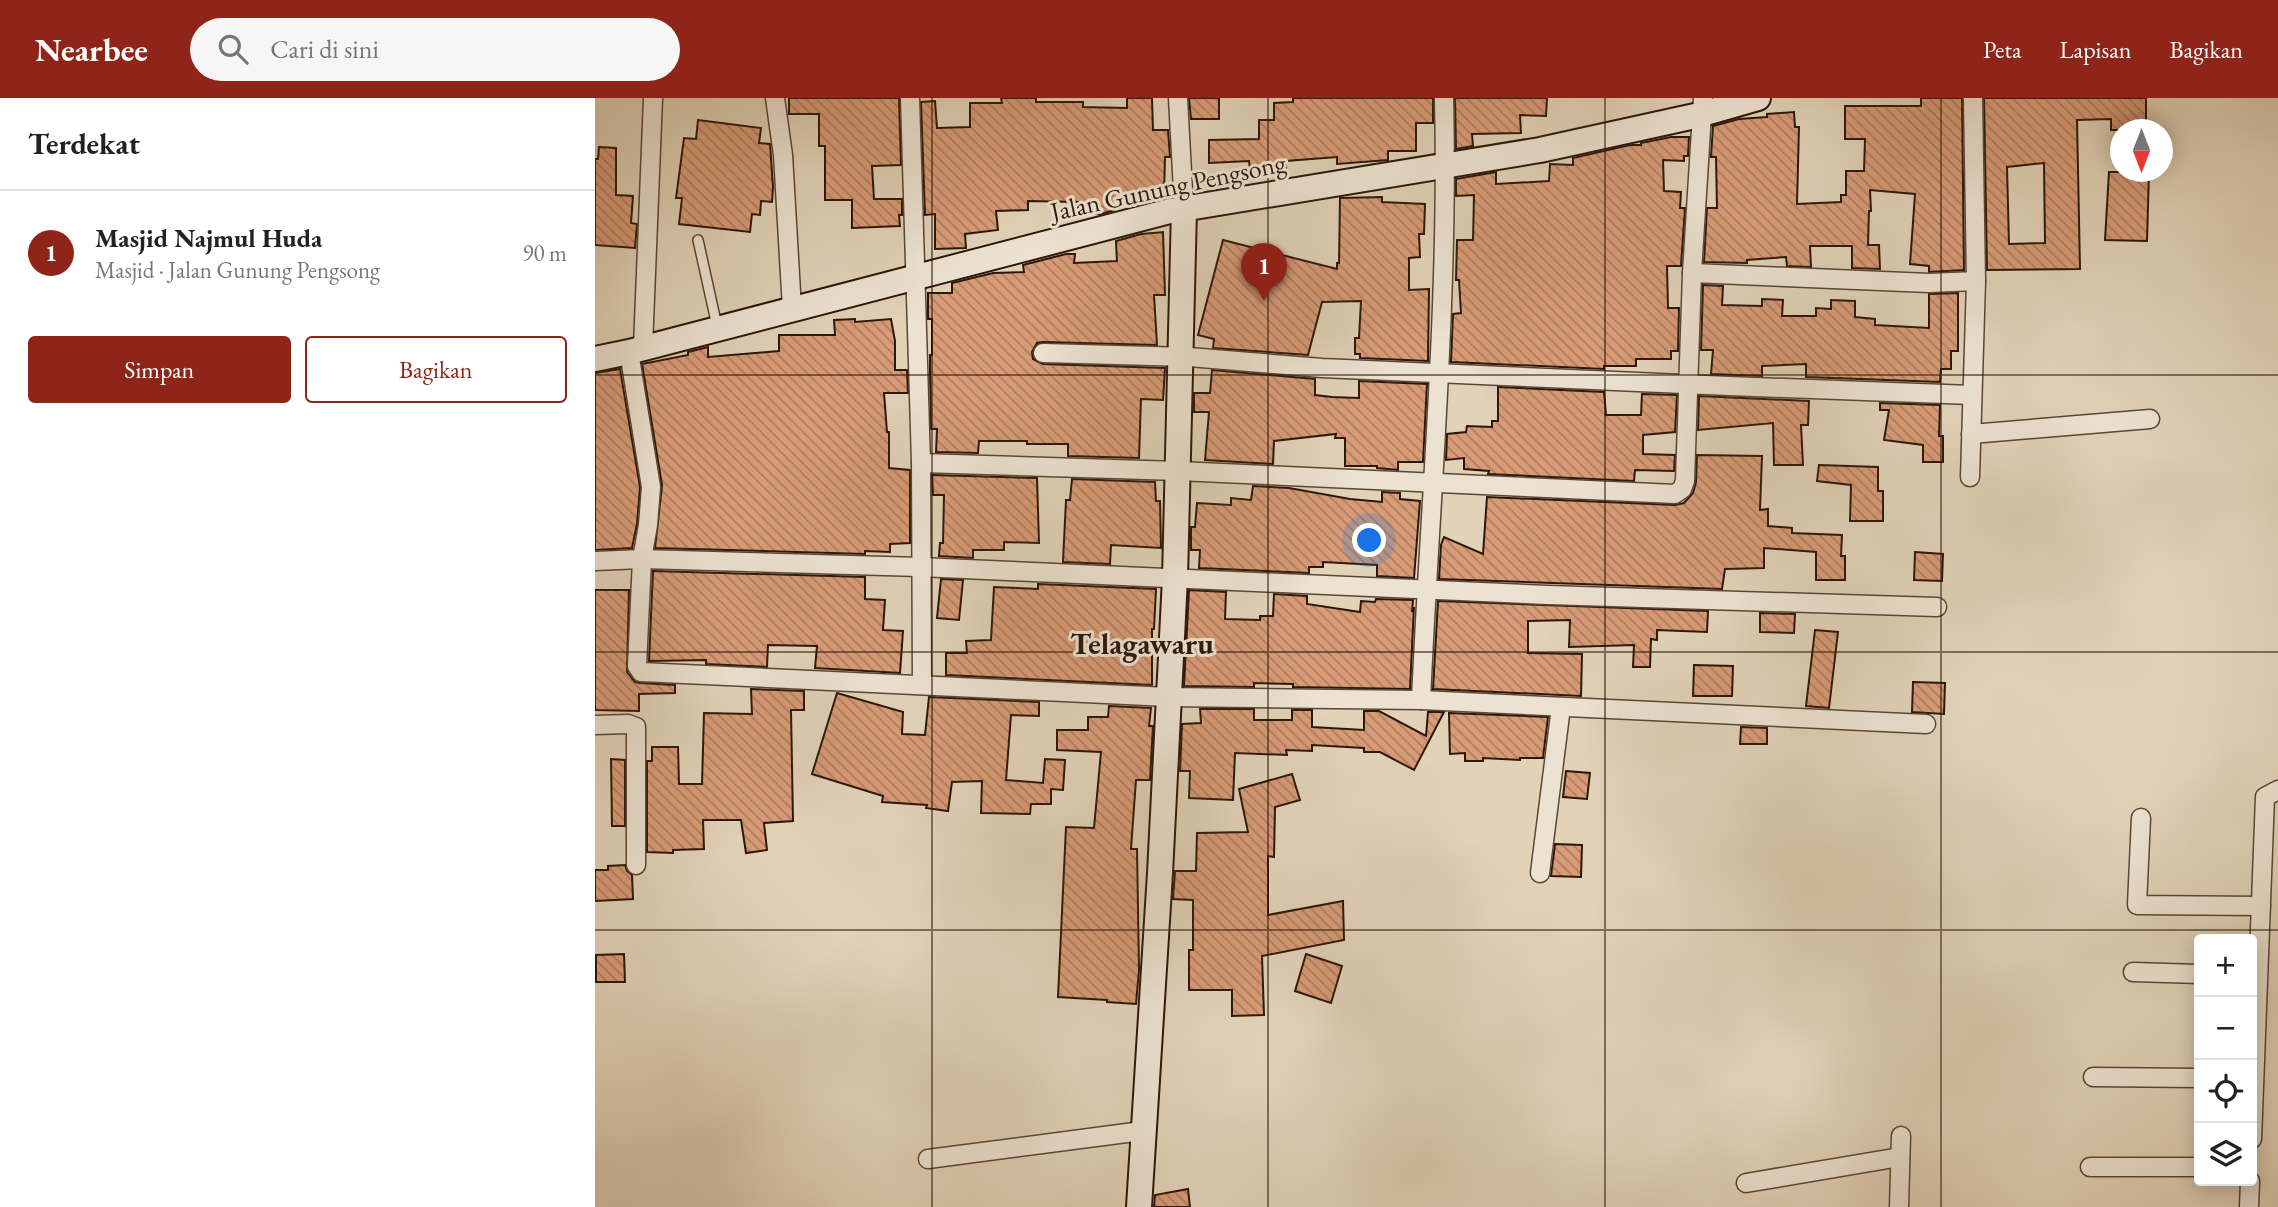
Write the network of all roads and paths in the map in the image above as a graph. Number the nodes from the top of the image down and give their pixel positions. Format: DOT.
graph roads {
  1 [pos="653,98"];
  2 [pos="775,98"];
  3 [pos="910,98"];
  4 [pos="1178,98"];
  5 [pos="1444,98"];
  6 [pos="1758,98"];
  7 [pos="1973,98"];
  8 [pos="1703,106"];
  9 [pos="1446,167"];
  10 [pos="1184,209"];
  11 [pos="698,240"];
  12 [pos="1692,273"];
  13 [pos="915,276"];
  14 [pos="1976,281"];
  15 [pos="792,309"];
  16 [pos="717,328"];
  17 [pos="636,350"];
  18 [pos="1043,353"];
  19 [pos="1180,358"];
  20 [pos="595,359"];
  21 [pos="1439,372"];
  22 [pos="1689,384"];
  23 [pos="1972,395"];
  24 [pos="2150,419"];
  25 [pos="1971,434"];
  26 [pos="921,463"];
  27 [pos="1178,471"];
  28 [pos="1970,477"];
  29 [pos="1434,482"];
  30 [pos="642,559"];
  31 [pos="595,561"];
  32 [pos="920,567"];
  33 [pos="1175,578"];
  34 [pos="1426,590"];
  35 [pos="1937,607"];
  36 [pos="922,685"];
  37 [pos="1168,697"];
  38 [pos="1421,701"];
  39 [pos="1561,707"];
  40 [pos="1926,724"];
  41 [pos="595,725"];
  42 [pos="2278,790"];
  43 [pos="2141,818"];
  44 [pos="636,865"];
  45 [pos="1540,873"];
  46 [pos="2261,906"];
  47 [pos="2257,953"];
  48 [pos="2133,972"];
  49 [pos="2194,974"];
  50 [pos="2255,997"];
  51 [pos="2253,1060"];
  52 [pos="2093,1077"];
  53 [pos="2194,1078"];
  54 [pos="1142,1131"];
  55 [pos="1901,1136"];
  56 [pos="1900,1157"];
  57 [pos="928,1159"];
  58 [pos="2090,1167"];
  59 [pos="2194,1167"];
  60 [pos="1746,1183"];
  61 [pos="2250,1186"];
  62 [pos="1139,1207"];
  63 [pos="1899,1207"];
  64 [pos="2249,1207"];
  1 -- 17 [label="street"];
  2 -- 15 [label="street"];
  3 -- 13 [label="street"];
  4 -- 10 [label="street"];
  5 -- 9 [label="street"];
  6 -- 8 [label="street, Jalan Gunung Pengsong"];
  7 -- 14 [label="street"];
  8 -- 9 [label="street, Jalan Gunung Pengsong"];
  8 -- 12 [label="street"];
  9 -- 10 [label="street, Jalan Gunung Pengsong"];
  9 -- 21 [label="street"];
  10 -- 13 [label="street, Jalan Gunung Pengsong"];
  10 -- 19 [label="street"];
  11 -- 16 [label="lane"];
  12 -- 14 [label="street"];
  12 -- 22 [label="street"];
  13 -- 15 [label="street, Jalan Gunung Pengsong"];
  13 -- 26 [label="street"];
  14 -- 23 [label="street"];
  15 -- 16 [label="street, Jalan Gunung Pengsong"];
  16 -- 17 [label="street, Jalan Gunung Pengsong"];
  17 -- 20 [label="street, Jalan Gunung Pengsong"];
  17 -- 30 [label="street"];
  18 -- 19 [label="street"];
  19 -- 21 [label="street"];
  19 -- 27 [label="street"];
  21 -- 22 [label="street"];
  21 -- 29 [label="street"];
  22 -- 23 [label="street"];
  22 -- 29 [label="street"];
  23 -- 25 [label="street"];
  24 -- 25 [label="street"];
  25 -- 28 [label="street"];
  26 -- 27 [label="street"];
  26 -- 32 [label="street"];
  27 -- 29 [label="street"];
  27 -- 33 [label="street"];
  29 -- 34 [label="street"];
  30 -- 31 [label="street"];
  30 -- 32 [label="street"];
  30 -- 36 [label="street"];
  32 -- 33 [label="street"];
  32 -- 36 [label="street"];
  33 -- 34 [label="street"];
  33 -- 37 [label="street"];
  34 -- 35 [label="street"];
  34 -- 38 [label="street"];
  36 -- 37 [label="street"];
  37 -- 38 [label="street"];
  37 -- 54 [label="street"];
  38 -- 39 [label="street"];
  39 -- 40 [label="street"];
  39 -- 45 [label="street"];
  41 -- 44 [label="street"];
  42 -- 46 [label="street"];
  43 -- 46 [label="street"];
  46 -- 47 [label="street"];
  48 -- 49 [label="street"];
  50 -- 51 [label="street"];
  52 -- 53 [label="street"];
  54 -- 57 [label="street"];
  54 -- 62 [label="street"];
  55 -- 56 [label="street"];
  56 -- 60 [label="street"];
  56 -- 63 [label="street"];
  58 -- 59 [label="street"];
  61 -- 64 [label="street"];
}
